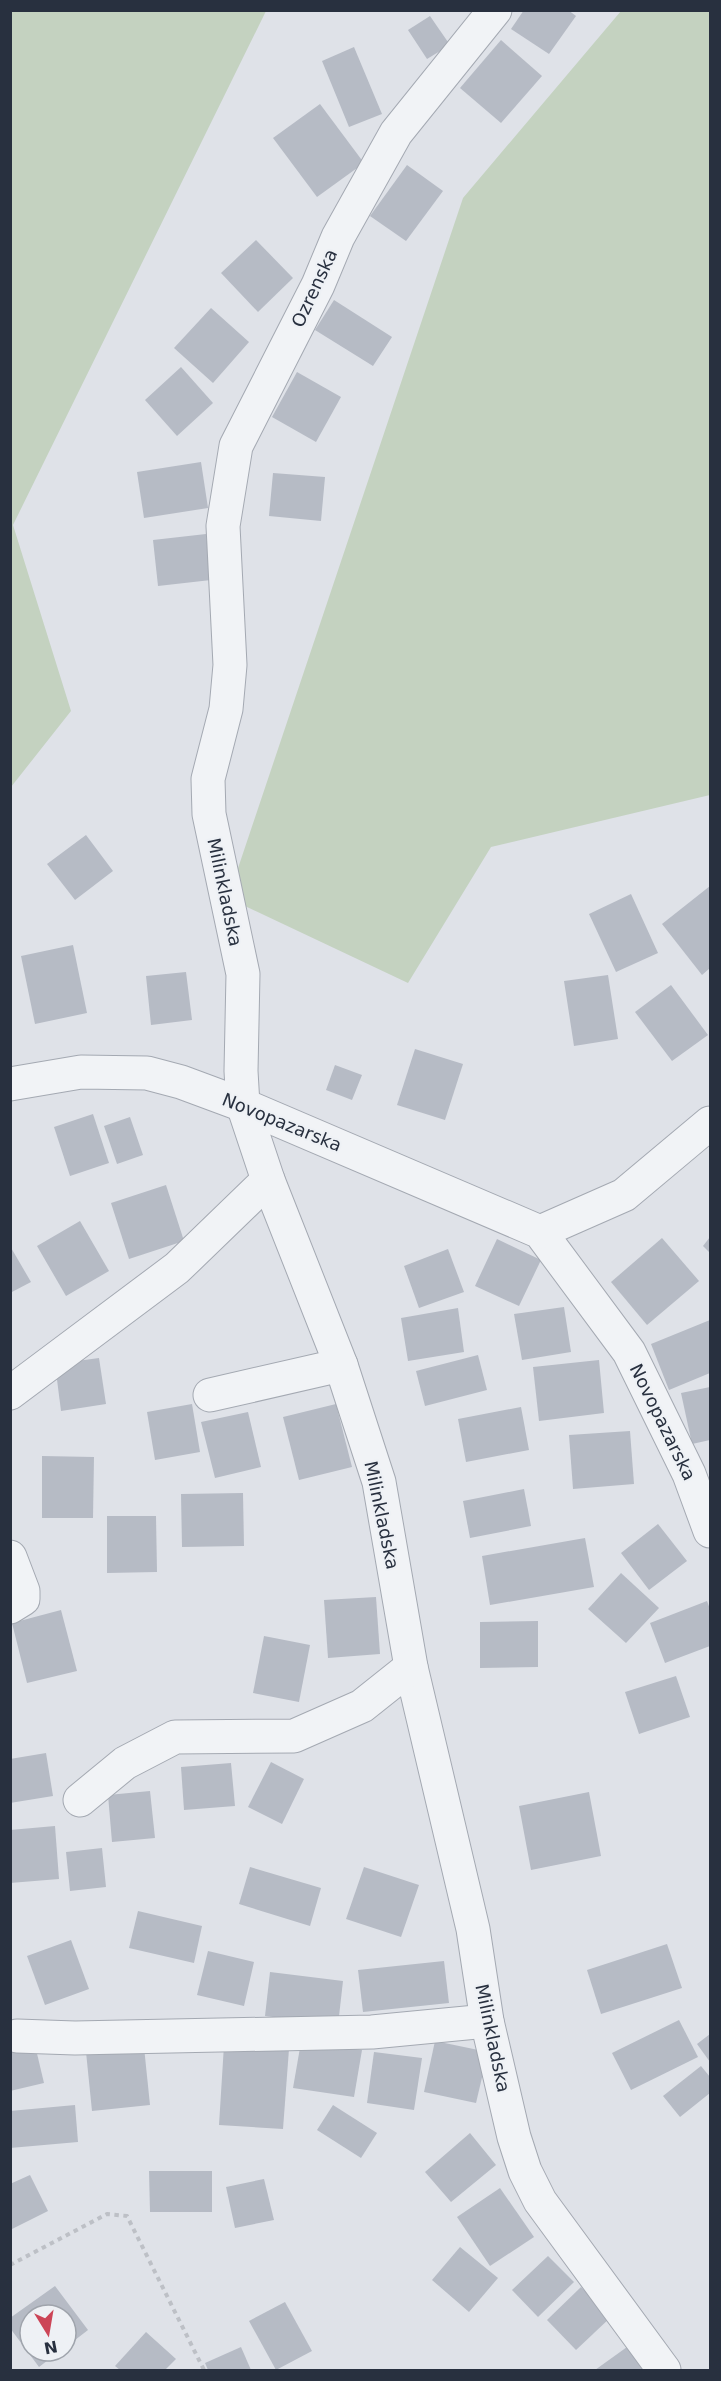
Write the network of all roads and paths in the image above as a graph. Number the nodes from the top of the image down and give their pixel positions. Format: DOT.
graph roads {
  1 [pos="495,10"];
  2 [pos="225,602"];
  3 [pos="10,1084"];
  4 [pos="243,1105"];
  5 [pos="711,1123"];
  6 [pos="268,1180"];
  7 [pos="540,1232"];
  8 [pos="341,1365"];
  9 [pos="10,1393"];
  10 [pos="210,1395"];
  11 [pos="711,1531"];
  12 [pos="10,1557"];
  13 [pos="10,1607"];
  14 [pos="411,1667"];
  15 [pos="80,1800"];
  16 [pos="487,2021"];
  17 [pos="17,2036"];
  18 [pos="10,2265"];
  19 [pos="204,2370"];
  20 [pos="664,2370"];
  1 -- 2 [label="street, Ozrenska"];
  2 -- 4 [label="street, Milinkladska"];
  3 -- 4 [label="street, Novopazarska"];
  4 -- 6 [label="street, Milinkladska"];
  4 -- 7 [label="street, Novopazarska"];
  5 -- 7 [label="street"];
  6 -- 8 [label="street, Milinkladska"];
  6 -- 9 [label="street"];
  7 -- 11 [label="street, Novopazarska"];
  8 -- 10 [label="street"];
  8 -- 14 [label="street, Milinkladska"];
  12 -- 13 [label="street"];
  14 -- 15 [label="street"];
  14 -- 16 [label="street, Milinkladska"];
  16 -- 17 [label="street"];
  16 -- 20 [label="street, Milinkladska"];
  18 -- 19 [label="path"];
}
